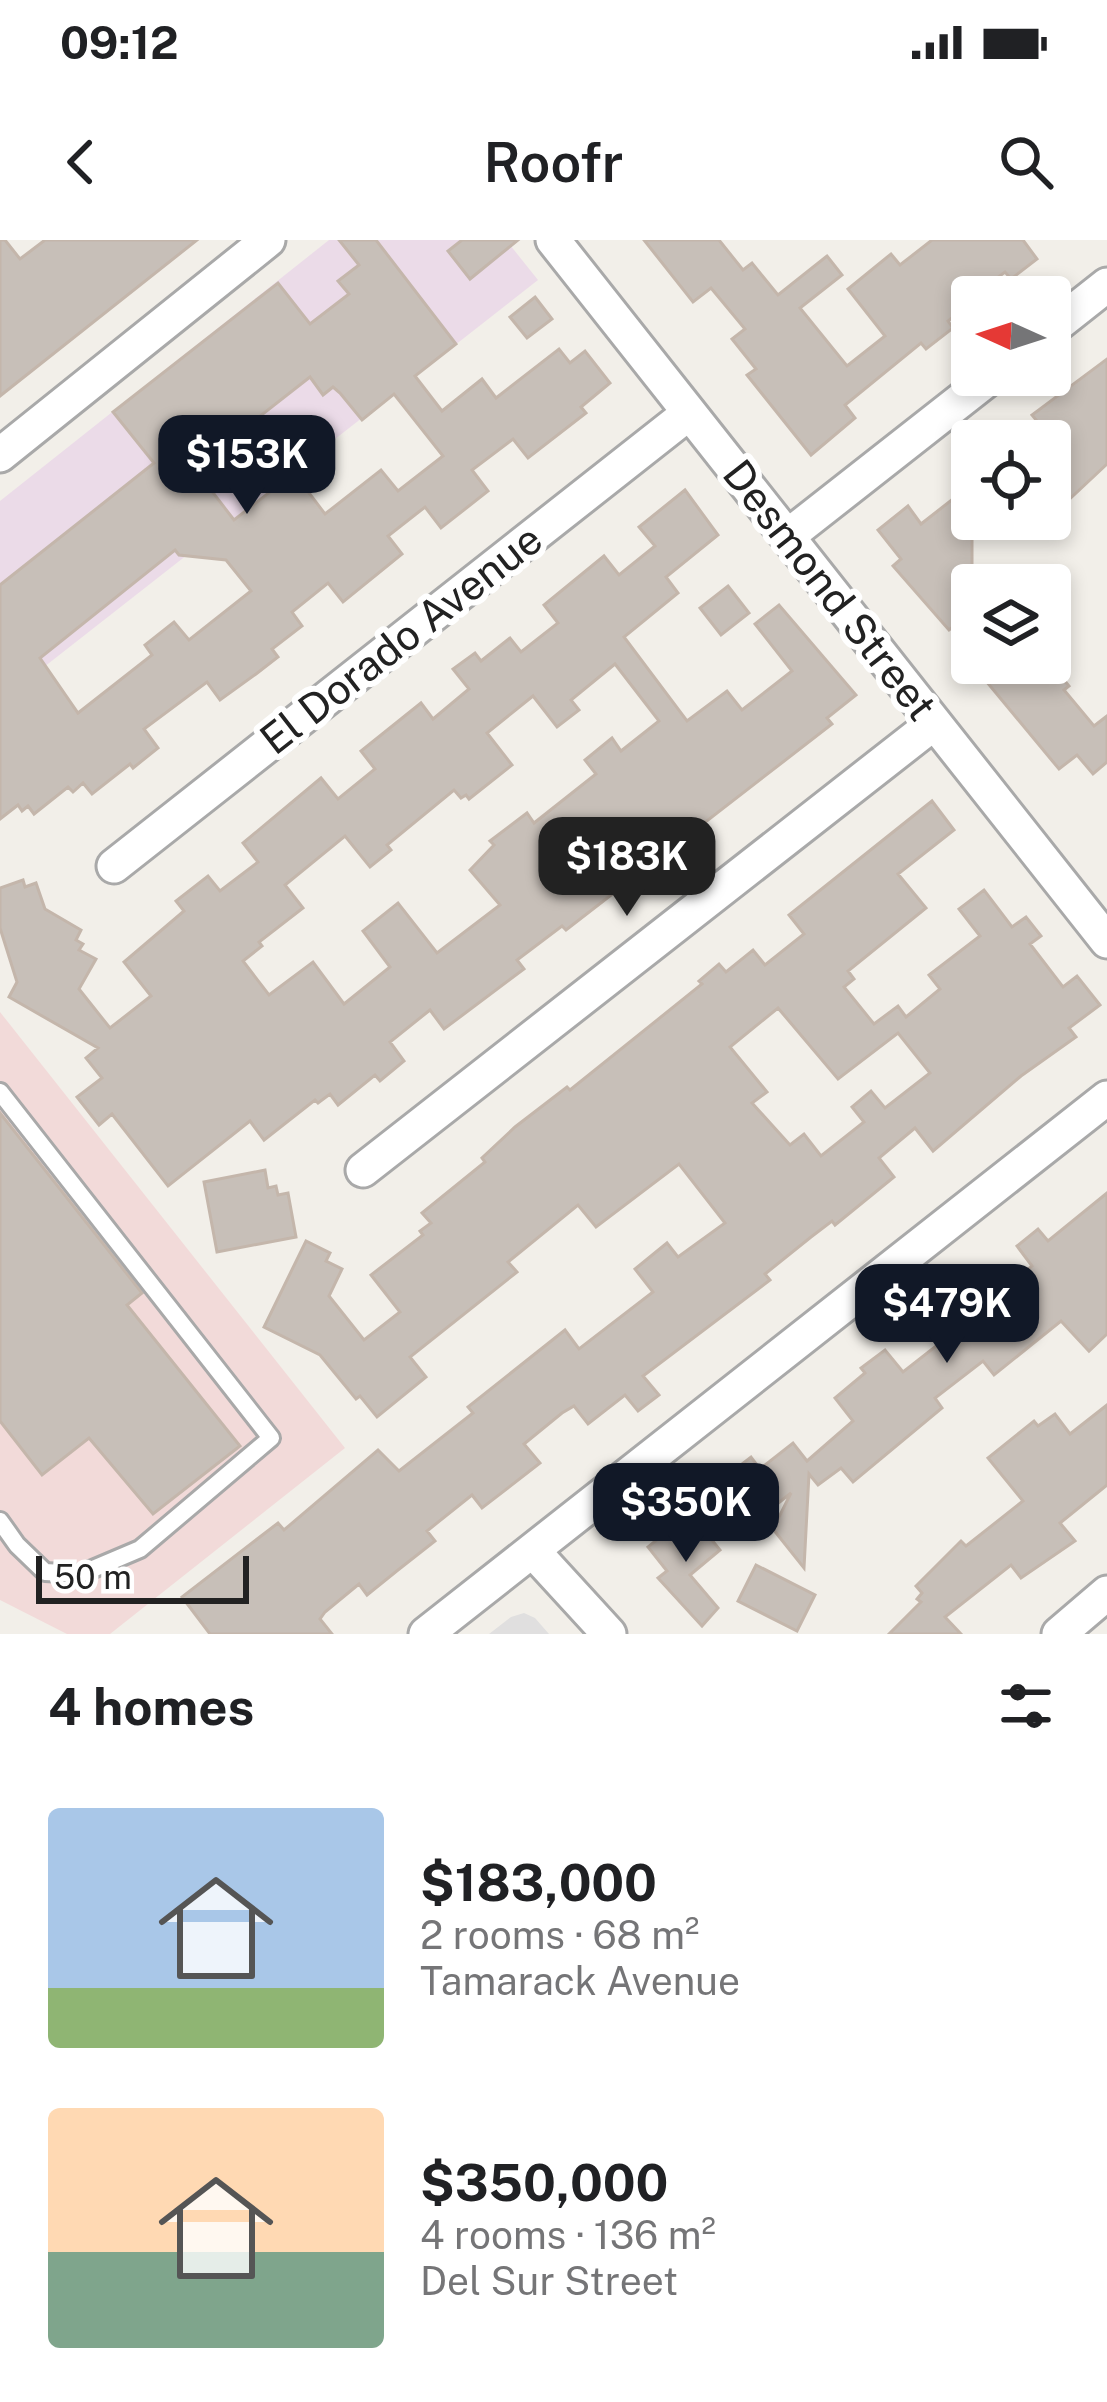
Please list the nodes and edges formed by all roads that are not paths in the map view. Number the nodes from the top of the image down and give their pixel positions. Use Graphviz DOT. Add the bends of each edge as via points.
graph roads {
  1 [pos="268,240"];
  2 [pos="553,240"];
  3 [pos="1107,285"];
  4 [pos="1071,313"];
  5 [pos="965,396"];
  6 [pos="689,413"];
  7 [pos="0,455"];
  8 [pos="788,536"];
  9 [pos="934,723"];
  10 [pos="114,866"];
  11 [pos="1107,940"];
  12 [pos="0,1092"];
  13 [pos="1107,1098"];
  14 [pos="363,1170"];
  15 [pos="0,1521"];
  16 [pos="532,1551"];
  17 [pos="1107,1593"];
  18 [pos="426,1634"];
  19 [pos="609,1634"];
  20 [pos="1059,1634"];
  1 -- 7 [label="street"];
  2 -- 6 [label="street, Desmond Street"];
  3 -- 4 [label="street"];
  5 -- 8 [label="street"];
  6 -- 8 [label="street, Desmond Street"];
  6 -- 10 [label="street, El Dorado Avenue"];
  8 -- 9 [label="street, Desmond Street"];
  9 -- 11 [label="street, Desmond Street"];
  9 -- 14 [label="street"];
  12 -- 15 [label="lane" via="271,1438 140,1549 81,1574 45,1572"];
  13 -- 16 [label="street"];
  16 -- 18 [label="street"];
  16 -- 19 [label="street"];
  17 -- 20 [label="street"];
}
